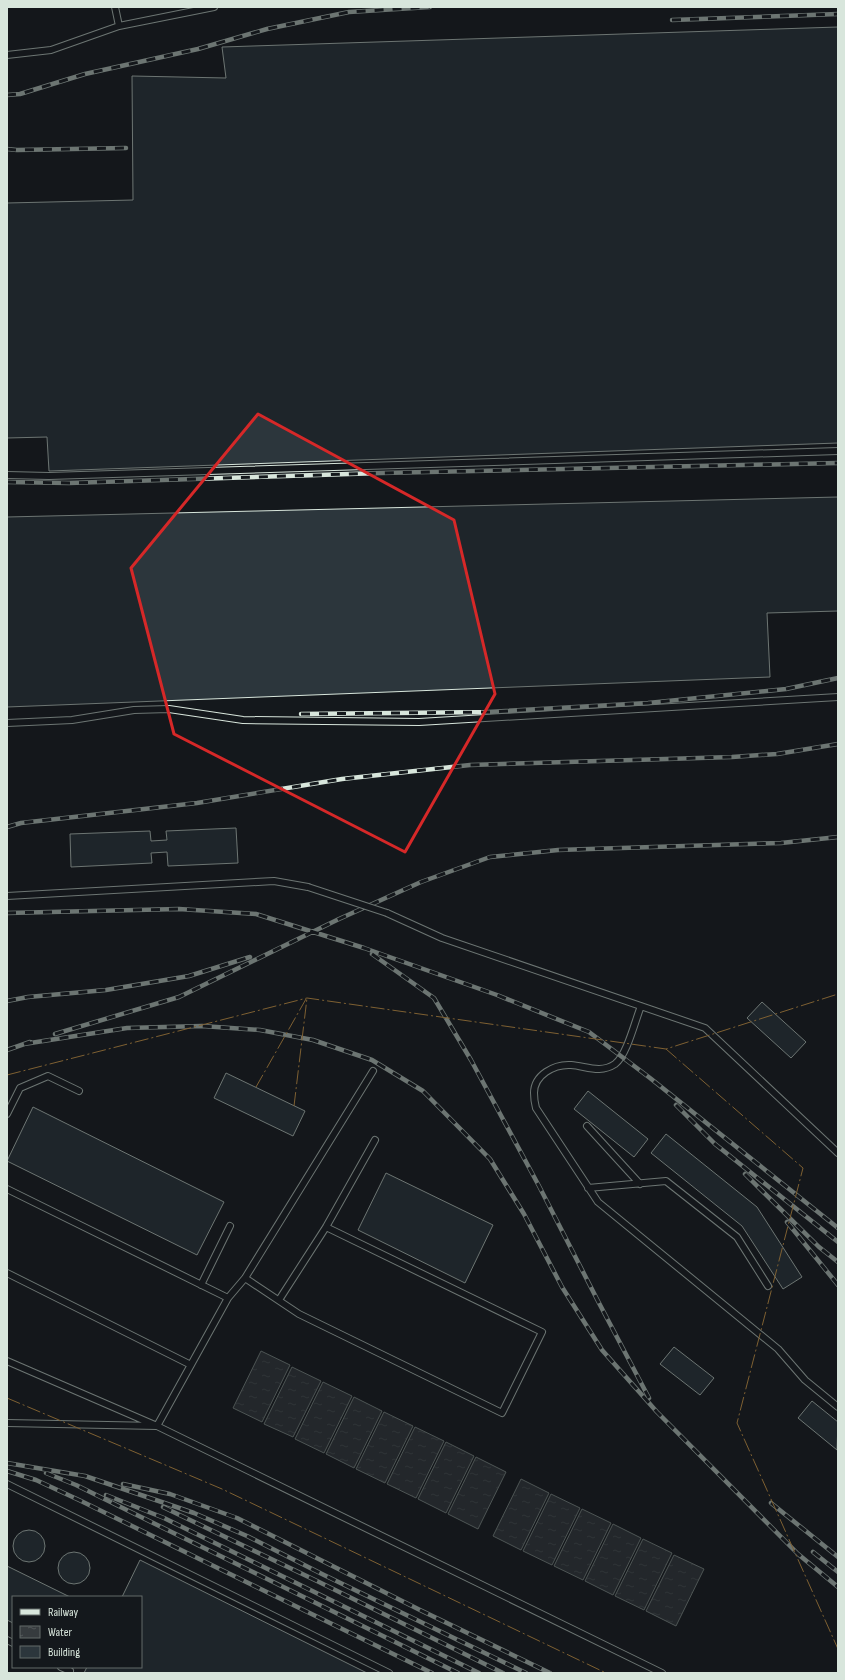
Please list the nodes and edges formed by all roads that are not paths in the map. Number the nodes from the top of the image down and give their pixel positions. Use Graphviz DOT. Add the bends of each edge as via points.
graph roads {
  1 [pos="115,7"];
  2 [pos="214,7"];
  3 [pos="119,26"];
  4 [pos="7,55"];
  5 [pos="838,451"];
  6 [pos="7,475"];
  7 [pos="838,697"];
  8 [pos="7,722"];
  9 [pos="7,896"];
  10 [pos="641,1006"];
  11 [pos="373,1071"];
  12 [pos="79,1091"];
  13 [pos="7,1114"];
  14 [pos="587,1126"];
  15 [pos="375,1140"];
  16 [pos="838,1153"];
  17 [pos="640,1184"];
  18 [pos="588,1188"];
  19 [pos="7,1189"];
  20 [pos="230,1226"];
  21 [pos="326,1227"];
  22 [pos="7,1273"];
  23 [pos="245,1278"];
  24 [pos="201,1285"];
  25 [pos="768,1286"];
  26 [pos="228,1298"];
  27 [pos="279,1300"];
  28 [pos="7,1360"];
  29 [pos="191,1364"];
  30 [pos="838,1407"];
  31 [pos="7,1423"];
  32 [pos="157,1426"];
  33 [pos="7,1484"];
  34 [pos="63,1668"];
  35 [pos="70,1671"];
  36 [pos="389,1673"];
  37 [pos="662,1673"];
  1 -- 3 [label="lane"];
  2 -- 3 [label="lane"];
  3 -- 4 [label="lane" via="51,50"];
  5 -- 6 [label="lane" via="48,476"];
  7 -- 8 [label="lane" via="419,722 243,720 169,709 134,710 72,720"];
  9 -- 10 [label="lane, bridge" via="274,881 308,887 387,913 442,938"];
  10 -- 16 [label="lane" via="705,1028"];
  10 -- 18 [label="lane" via="622,1056 615,1064 604,1069 586,1069 570,1065 554,1067 540,1076 534,1092 536,1108"];
  11 -- 23 [label="lane"];
  12 -- 13 [label="lane" via="48,1076 20,1088"];
  14 -- 17 [label="lane"];
  15 -- 21 [label="lane"];
  17 -- 18 [label="lane"];
  17 -- 25 [label="lane" via="666,1181 737,1237"];
  18 -- 30 [label="lane" via="598,1202 778,1349 805,1380"];
  19 -- 24 [label="lane"];
  20 -- 24 [label="lane"];
  21 -- 27 [label="lane"];
  21 -- 27 [label="lane" via="542,1332 502,1413 299,1314"];
  22 -- 29 [label="lane"];
  23 -- 26 [label="lane"];
  23 -- 27 [label="lane"];
  24 -- 26 [label="lane"];
  26 -- 29 [label="lane"];
  28 -- 32 [label="lane"];
  29 -- 32 [label="lane"];
  31 -- 32 [label="lane"];
  32 -- 37 [label="lane"];
  33 -- 36 [label="lane"];
  34 -- 35 [label="lane"];
}
